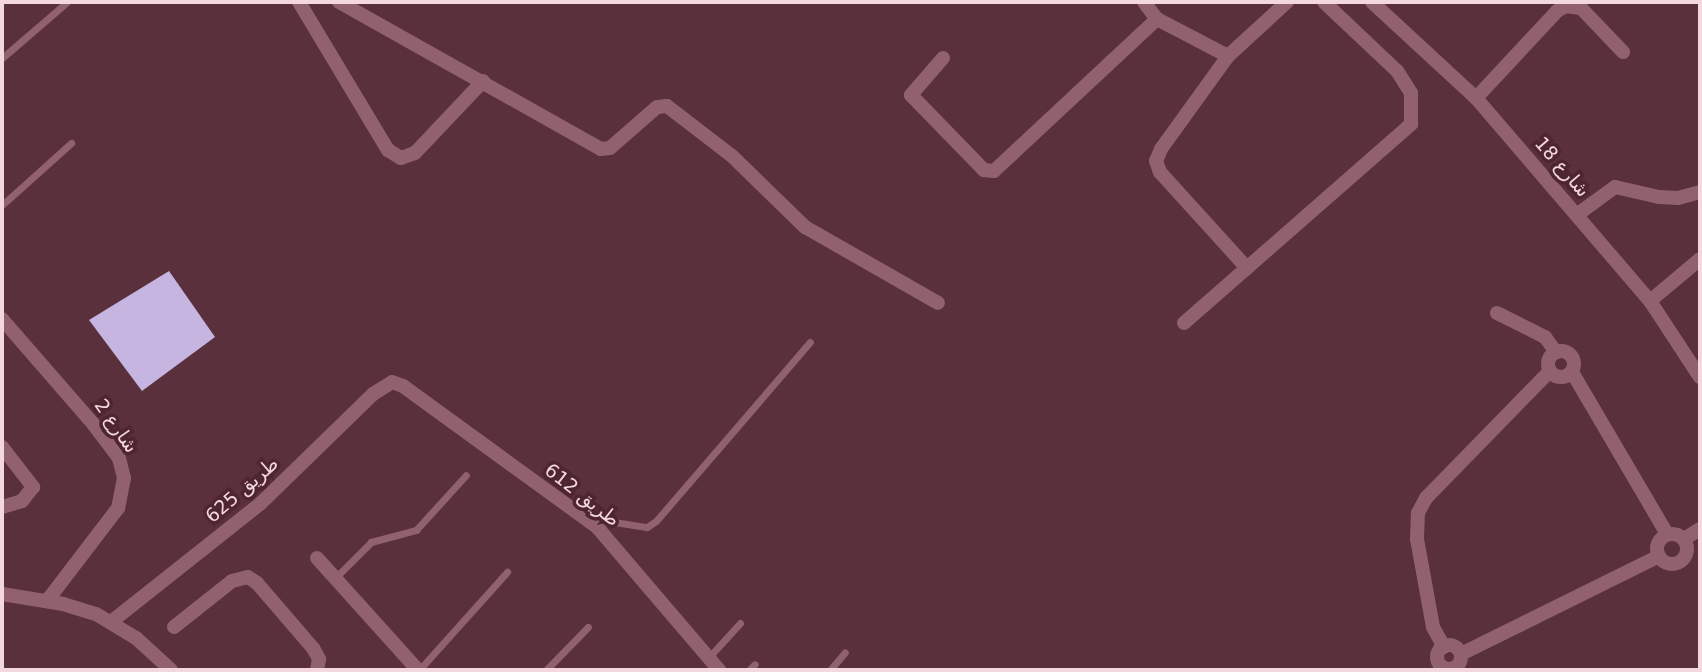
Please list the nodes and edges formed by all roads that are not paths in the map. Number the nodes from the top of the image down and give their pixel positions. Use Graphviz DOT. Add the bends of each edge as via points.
graph roads {
  1 [pos="67,2"];
  2 [pos="299,2"];
  3 [pos="339,2"];
  4 [pos="1144,2"];
  5 [pos="1287,2"];
  6 [pos="1324,2"];
  7 [pos="1372,2"];
  8 [pos="1157,19"];
  9 [pos="1623,52"];
  10 [pos="1228,56"];
  11 [pos="2,58"];
  12 [pos="943,58"];
  13 [pos="482,81"];
  14 [pos="1476,98"];
  15 [pos="71,143"];
  16 [pos="1700,192"];
  17 [pos="2,205"];
  18 [pos="1578,215"];
  19 [pos="1700,259"];
  20 [pos="1247,268"];
  21 [pos="1650,301"];
  22 [pos="938,303"];
  23 [pos="1497,313"];
  24 [pos="2,319"];
  25 [pos="1184,323"];
  26 [pos="810,342"];
  27 [pos="1556,352"];
  28 [pos="1550,371"];
  29 [pos="1572,372"];
  30 [pos="1700,377"];
  31 [pos="392,382"];
  32 [pos="2,447"];
  33 [pos="466,475"];
  34 [pos="2,507"];
  35 [pos="597,527"];
  36 [pos="1700,529"];
  37 [pos="1667,534"];
  38 [pos="1691,543"];
  39 [pos="1659,556"];
  40 [pos="317,558"];
  41 [pos="508,572"];
  42 [pos="335,578"];
  43 [pos="2,594"];
  44 [pos="47,601"];
  45 [pos="111,622"];
  46 [pos="740,623"];
  47 [pos="174,627"];
  48 [pos="588,627"];
  49 [pos="1444,646"];
  50 [pos="845,652"];
  51 [pos="1461,654"];
  52 [pos="709,657"];
  53 [pos="171,670"];
  54 [pos="317,670"];
  55 [pos="418,670"];
  56 [pos="546,670"];
  57 [pos="719,670"];
  58 [pos="830,670"];
  1 -- 11 [label="lane"];
  2 -- 13 [label="street" via="388,150 401,158 415,153"];
  3 -- 13 [label="street"];
  4 -- 8 [label="street"];
  5 -- 10 [label="street"];
  6 -- 20 [label="street" via="1397,71 1411,93 1410,124"];
  7 -- 14 [label="street, شارع 18"];
  8 -- 10 [label="street"];
  8 -- 12 [label="street" via="994,171 984,170 911,95"];
  9 -- 14 [label="street" via="1581,8 1566,6"];
  10 -- 20 [label="street" via="1156,161 1160,172"];
  13 -- 22 [label="street" via="601,149 610,148 657,107 667,106 732,156 806,227"];
  14 -- 18 [label="street, شارع 18"];
  15 -- 17 [label="lane"];
  16 -- 18 [label="street" via="1678,198 1615,187"];
  18 -- 21 [label="street, شارع 18"];
  19 -- 21 [label="street"];
  20 -- 25 [label="street"];
  21 -- 30 [label="street, شارع 18"];
  23 -- 27 [label="street" via="1545,337"];
  24 -- 44 [label="street, شارع 2" via="94,425 119,458 124,478 118,508"];
  26 -- 35 [label="lane" via="656,521 647,527 608,521"];
  27 -- 28 [label="street" via="1548,362"];
  27 -- 29 [label="street" via="1573,358"];
  28 -- 29 [label="street" via="1561,377"];
  28 -- 49 [label="street" via="1426,498 1418,513 1417,538 1433,627"];
  29 -- 37 [label="street"];
  31 -- 35 [label="street, طريق 612"];
  31 -- 45 [label="street, طريق 625" via="373,394 261,503"];
  32 -- 34 [label="street" via="33,487 22,501"];
  33 -- 42 [label="lane" via="416,530 371,542"];
  35 -- 52 [label="street, طريق 612"];
  36 -- 38 [label="street"];
  37 -- 38 [label="street"];
  37 -- 39 [label="street" via="1659,541"];
  38 -- 39 [label="street" via="1683,560 1673,564"];
  39 -- 51 [label="street"];
  40 -- 42 [label="street"];
  41 -- 55 [label="lane"];
  42 -- 55 [label="street"];
  43 -- 44 [label="street"];
  44 -- 45 [label="street" via="80,608"];
  45 -- 53 [label="street"];
  46 -- 52 [label="lane"];
  47 -- 54 [label="street" via="232,581 248,577 313,648 319,659"];
  48 -- 56 [label="lane"];
  49 -- 51 [label="street" via="1454,646"];
  49 -- 51 [label="street" via="1437,660 1444,668 1455,668"];
  50 -- 58 [label="lane"];
  52 -- 57 [label="street, طريق 612"];
}
